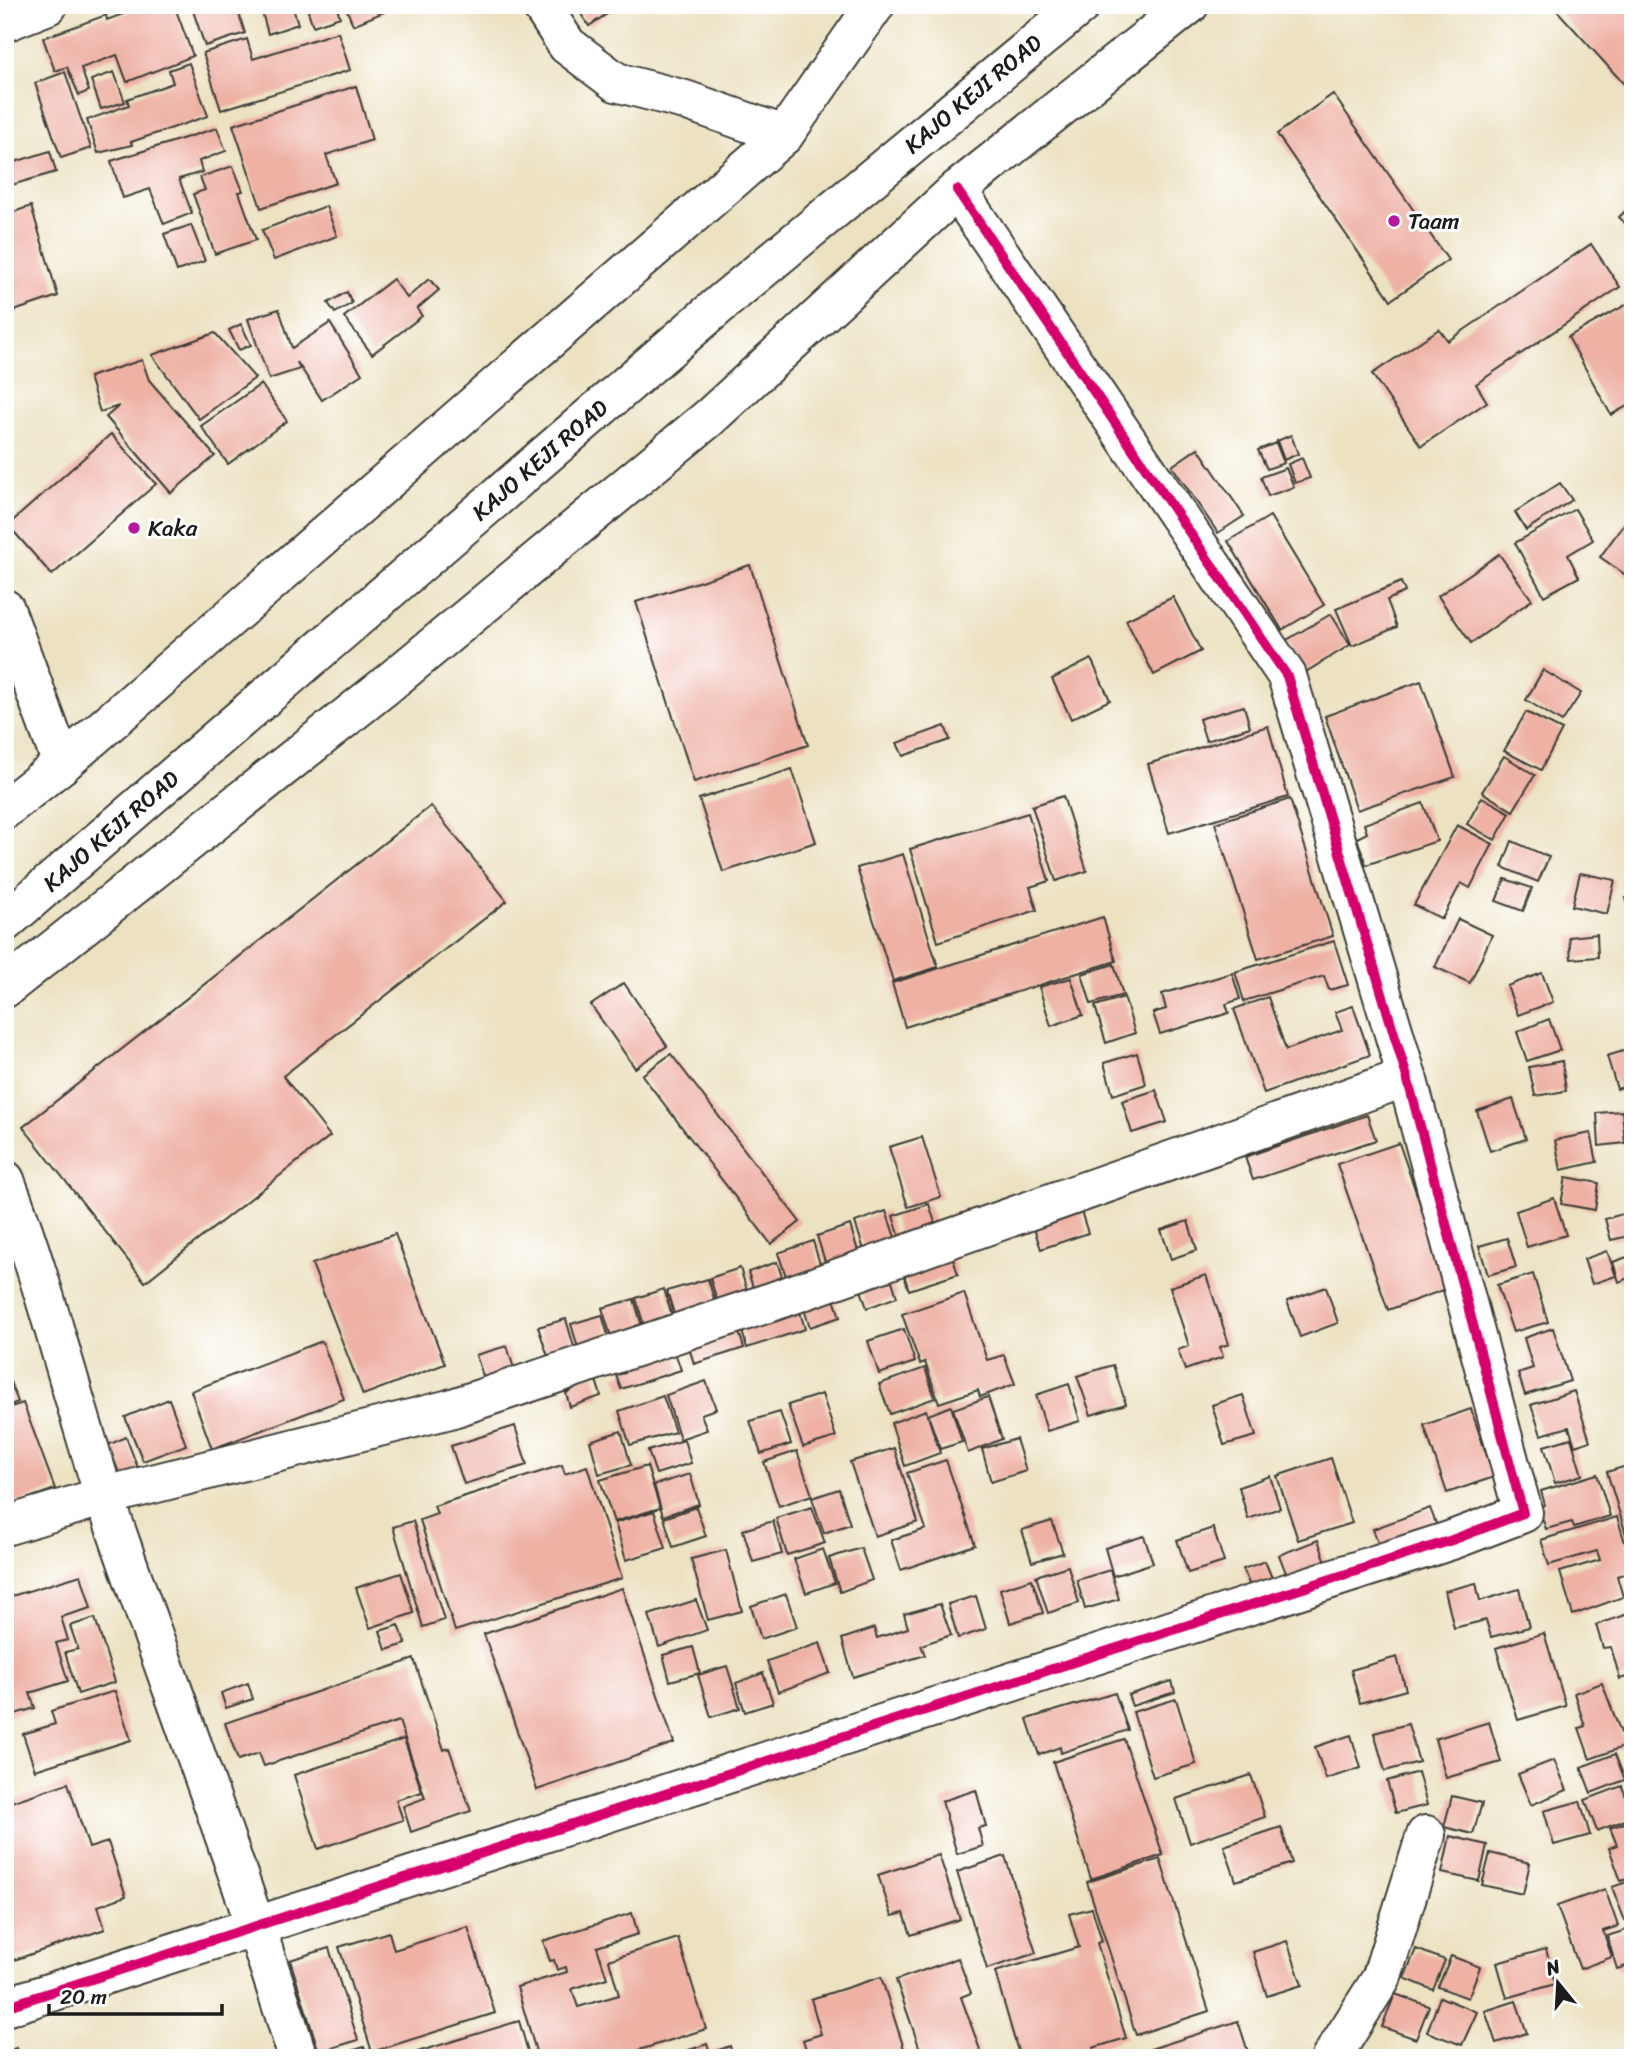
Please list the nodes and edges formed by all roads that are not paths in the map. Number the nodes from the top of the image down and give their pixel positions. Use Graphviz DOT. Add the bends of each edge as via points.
graph roads {
  1 [pos="48,5"];
  2 [pos="541,5"];
  3 [pos="875,5"];
  4 [pos="1081,5"];
  5 [pos="1189,5"];
  6 [pos="5,22"];
  7 [pos="785,135"];
  8 [pos="957,190"];
  9 [pos="5,609"];
  10 [pos="62,764"];
  11 [pos="5,809"];
  12 [pos="5,922"];
  13 [pos="5,988"];
  14 [pos="1406,1077"];
  15 [pos="5,1180"];
  16 [pos="105,1496"];
  17 [pos="5,1526"];
  18 [pos="1426,1835"];
  19 [pos="258,1927"];
  20 [pos="5,2007"];
  21 [pos="298,2058"];
  22 [pos="1331,2058"];
  1 -- 6 [label="street"];
  2 -- 7 [label="street" via="567,45 616,82"];
  3 -- 7 [label="street"];
  4 -- 12 [label="street, KAJO KEJI ROAD" via="725,300"];
  5 -- 8 [label="street"];
  7 -- 10 [label="street"];
  8 -- 13 [label="street" via="710,417 384,687"];
  8 -- 14 [label="street" via="1287,676"];
  9 -- 10 [label="street"];
  10 -- 11 [label="street"];
  14 -- 16 [label="street" via="774,1301 450,1409"];
  14 -- 19 [label="street" via="1523,1513 1452,1540"];
  15 -- 16 [label="street" via="30,1243"];
  16 -- 17 [label="street"];
  16 -- 19 [label="street"];
  18 -- 22 [label="street" via="1381,1979"];
  19 -- 20 [label="street"];
  19 -- 21 [label="street"];
}
